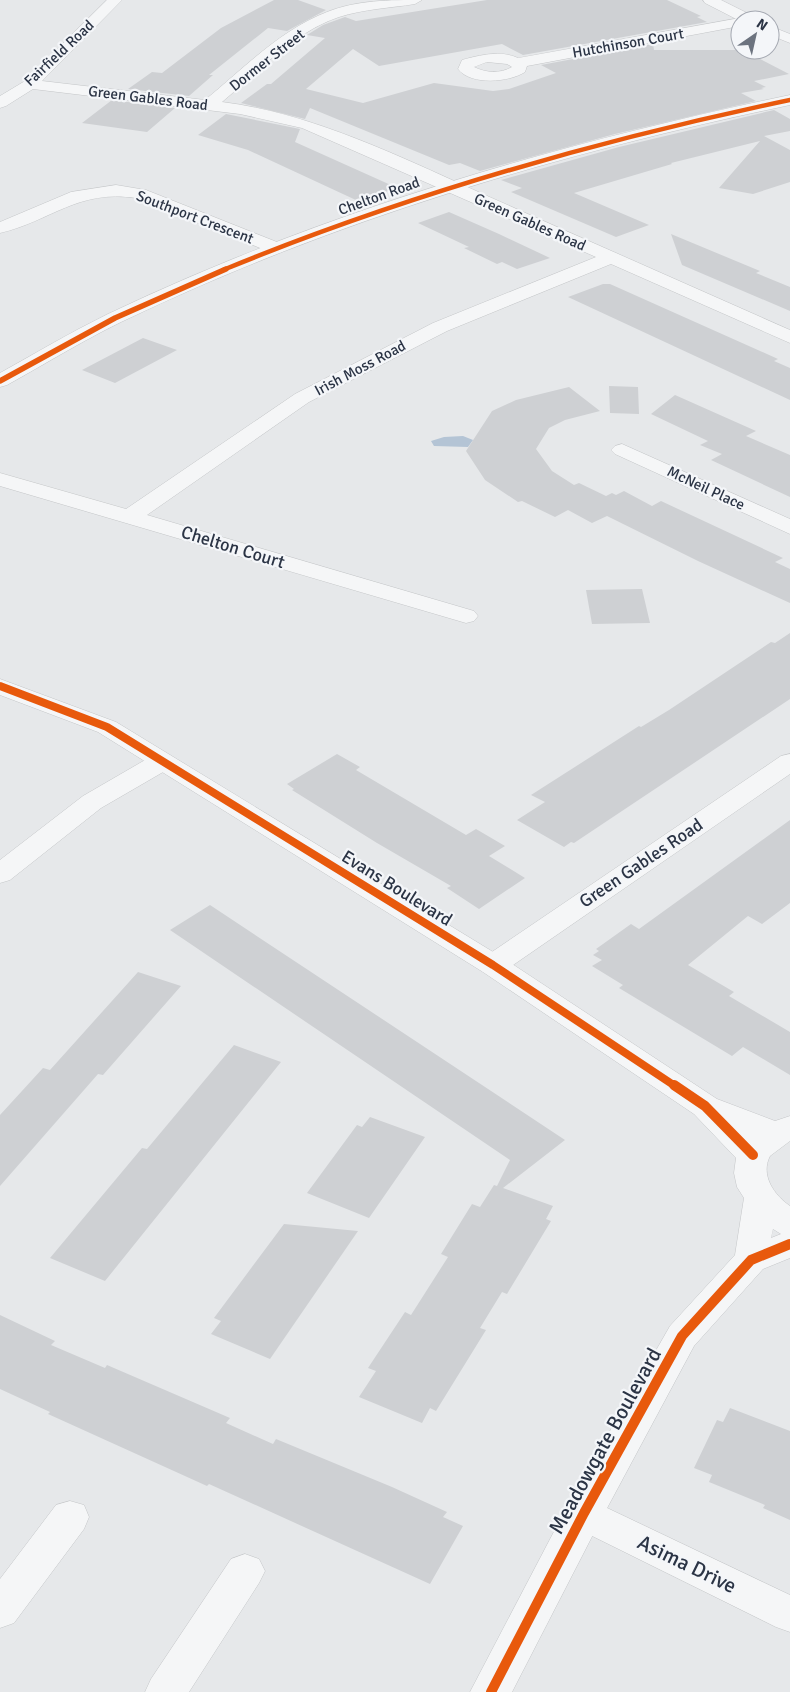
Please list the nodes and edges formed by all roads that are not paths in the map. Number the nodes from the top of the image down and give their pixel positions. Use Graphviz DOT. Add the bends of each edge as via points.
graph roads {
  1 [pos="110,0"];
  2 [pos="343,0"];
  3 [pos="415,0"];
  4 [pos="710,0"];
  5 [pos="361,8"];
  6 [pos="730,10"];
  7 [pos="730,24"];
  8 [pos="517,63"];
  9 [pos="30,84"];
  10 [pos="790,100"];
  11 [pos="0,103"];
  12 [pos="209,106"];
  13 [pos="453,187"];
  14 [pos="0,228"];
  15 [pos="276,248"];
  16 [pos="610,258"];
  17 [pos="790,337"];
  18 [pos="0,381"];
  19 [pos="622,450"];
  20 [pos="0,478"];
  21 [pos="131,516"];
  22 [pos="790,527"];
  23 [pos="466,616"];
  24 [pos="0,686"];
  25 [pos="161,762"];
  26 [pos="790,762"];
  27 [pos="0,874"];
  28 [pos="493,965"];
  29 [pos="773,1139"];
  30 [pos="760,1200"];
  31 [pos="790,1224"];
  32 [pos="790,1244"];
  33 [pos="751,1260"];
  34 [pos="584,1513"];
  35 [pos="70,1517"];
  36 [pos="245,1571"];
  37 [pos="0,1610"];
  38 [pos="790,1614"];
  39 [pos="166,1692"];
  40 [pos="491,1692"];
  1 -- 9 [label="street, Fairfield Road"];
  2 -- 5 [label="street"];
  3 -- 5 [label="street, Dormer Street"];
  4 -- 6 [label="street"];
  5 -- 12 [label="street, Dormer Street" via="333,15 296,34"];
  7 -- 8 [label="street, Hutchinson Court"];
  9 -- 11 [label="street, Fairfield Road"];
  9 -- 12 [label="street, Green Gables Road"];
  10 -- 13 [label="street, Chelton Road" via="597,143"];
  12 -- 13 [label="street, Green Gables Road" via="240,109 307,125"];
  13 -- 15 [label="street, Chelton Road"];
  13 -- 16 [label="street, Green Gables Road"];
  14 -- 15 [label="street, Southport Crescent" via="77,196 116,190 140,194"];
  15 -- 18 [label="street, Chelton Road" via="114,319"];
  16 -- 17 [label="street, Green Gables Road"];
  16 -- 21 [label="street, Irish Moss Road" via="440,327 302,398"];
  19 -- 22 [label="street, McNeil Place"];
  20 -- 21 [label="street, Chelton Court"];
  21 -- 23 [label="street, Chelton Court"];
  24 -- 25 [label="street, Evans Boulevard" via="107,727"];
  25 -- 27 [label="street" via="92,802"];
  25 -- 28 [label="street, Evans Boulevard"];
  26 -- 28 [label="street, Green Gables Road"];
  28 -- 29 [label="street, Evans Boulevard" via="704,1106"];
  29 -- 30 [label="street" via="750,1170 752,1185"];
  30 -- 31 [label="street"];
  30 -- 33 [label="street"];
  32 -- 33 [label="street, Meadowgate Boulevard"];
  33 -- 34 [label="street, Meadowgate Boulevard" via="682,1336"];
  34 -- 38 [label="street, Asima Drive"];
  34 -- 40 [label="street, Meadowgate Boulevard"];
  35 -- 37 [label="street"];
  36 -- 39 [label="street"];
}
